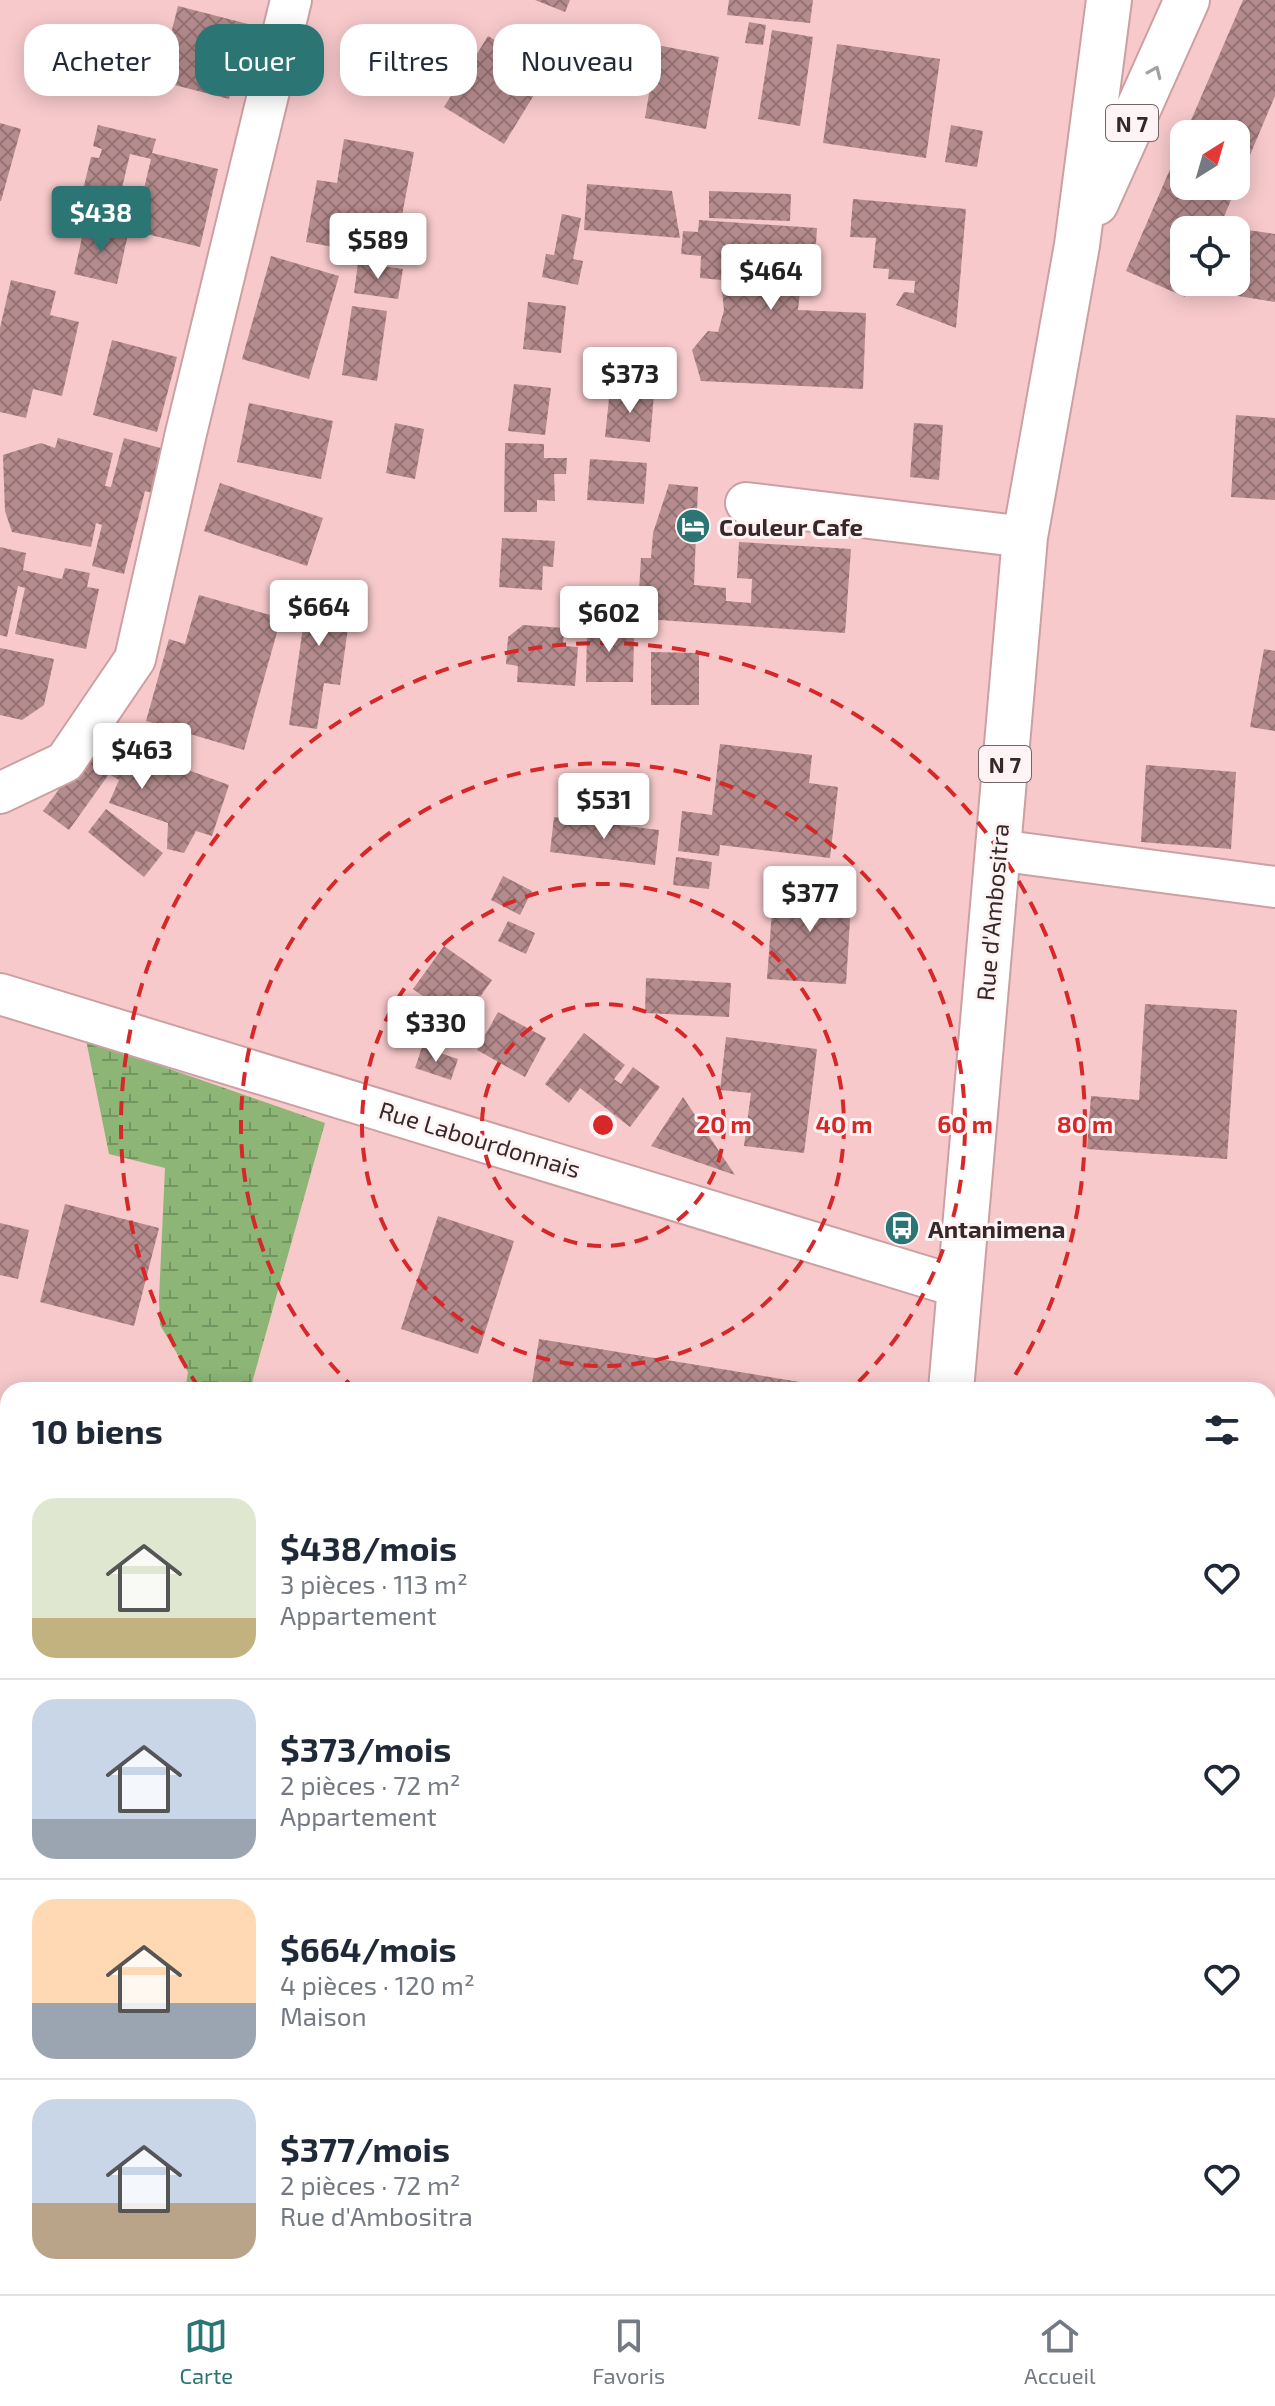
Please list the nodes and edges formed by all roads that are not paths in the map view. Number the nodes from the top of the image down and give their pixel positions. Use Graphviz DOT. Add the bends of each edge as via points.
graph roads {
  1 [pos="291,0"];
  2 [pos="1109,0"];
  3 [pos="1187,0"];
  4 [pos="1077,245"];
  5 [pos="746,503"];
  6 [pos="1025,537"];
  7 [pos="0,793"];
  8 [pos="997,850"];
  9 [pos="1275,887"];
  10 [pos="0,994"];
  11 [pos="959,1287"];
  12 [pos="952,1382"];
  1 -- 7 [label="street" via="135,659 65,762"];
  2 -- 4 [label="main road, Rue d'Ambositra / N 7"];
  4 -- 3 [label="main road, Rue d'Ambositra / N 7, one-way"];
  4 -- 6 [label="main road, Rue d'Ambositra / N 7"];
  5 -- 6 [label="street"];
  6 -- 8 [label="main road, Rue d'Ambositra / N 7"];
  8 -- 9 [label="street"];
  8 -- 11 [label="main road, Rue d'Ambositra / N 7"];
  10 -- 11 [label="street, Rue Labourdonnais"];
  11 -- 12 [label="main road, Rue d'Ambositra / N 7"];
}
